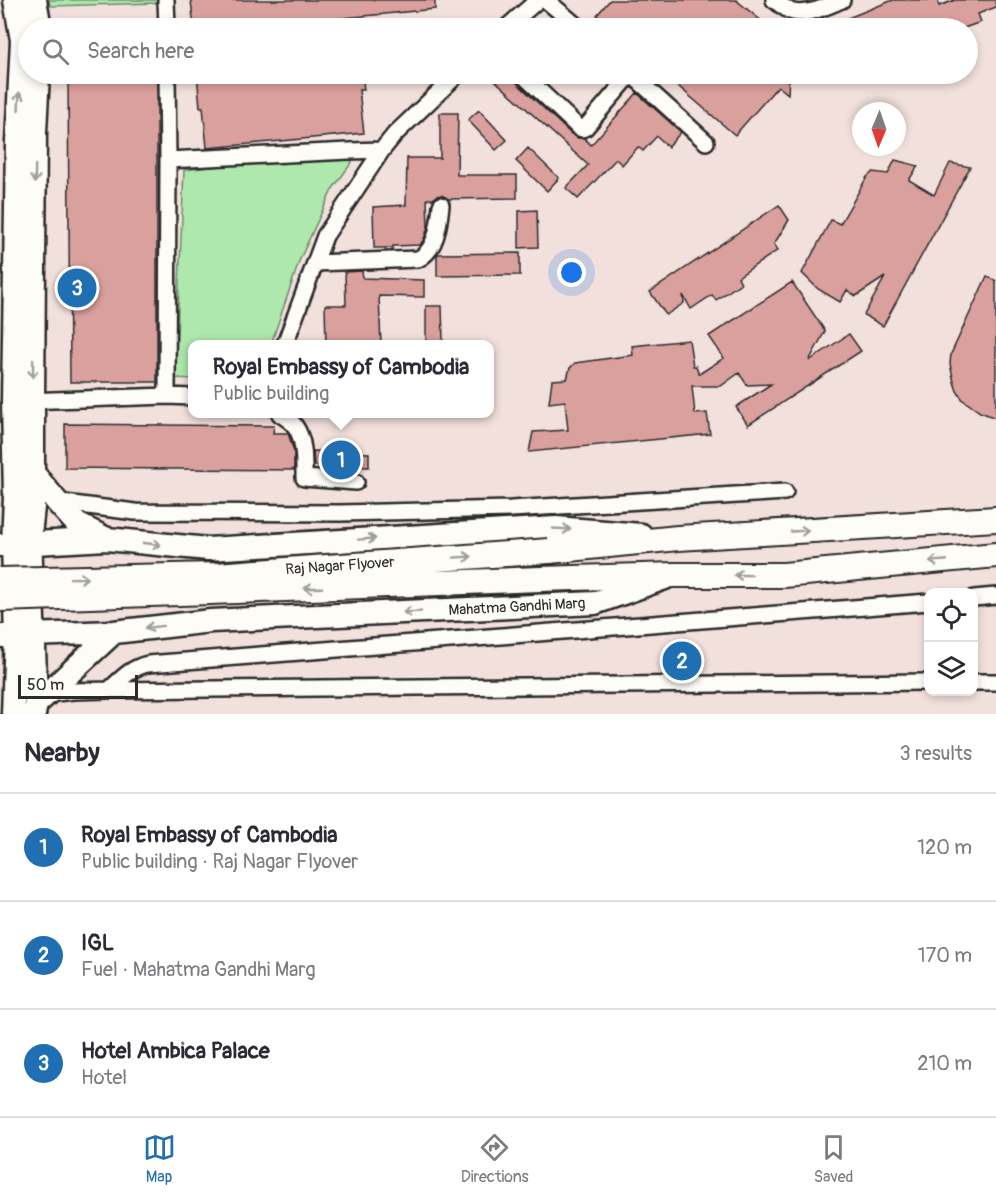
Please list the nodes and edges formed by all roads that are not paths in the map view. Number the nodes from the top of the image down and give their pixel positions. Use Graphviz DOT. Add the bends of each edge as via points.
graph roads {
  1 [pos="15,0"];
  2 [pos="35,0"];
  3 [pos="166,0"];
  4 [pos="538,0"];
  5 [pos="546,0"];
  6 [pos="774,0"];
  7 [pos="842,0"];
  8 [pos="18,18"];
  9 [pos="38,18"];
  10 [pos="166,18"];
  11 [pos="518,18"];
  12 [pos="567,18"];
  13 [pos="20,84"];
  14 [pos="37,84"];
  15 [pos="167,84"];
  16 [pos="448,84"];
  17 [pos="533,84"];
  18 [pos="622,84"];
  19 [pos="642,84"];
  20 [pos="706,142"];
  21 [pos="382,150"];
  22 [pos="168,160"];
  23 [pos="441,205"];
  24 [pos="315,263"];
  25 [pos="287,340"];
  26 [pos="167,396"];
  27 [pos="188,397"];
  28 [pos="23,401"];
  29 [pos="285,418"];
  30 [pos="33,473"];
  31 [pos="356,482"];
  32 [pos="785,492"];
  33 [pos="15,496"];
  34 [pos="57,502"];
  35 [pos="340,513"];
  36 [pos="0,516"];
  37 [pos="996,519"];
  38 [pos="678,538"];
  39 [pos="107,539"];
  40 [pos="338,541"];
  41 [pos="14,545"];
  42 [pos="208,549"];
  43 [pos="996,555"];
  44 [pos="675,575"];
  45 [pos="0,580"];
  46 [pos="996,597"];
  47 [pos="978,598"];
  48 [pos="0,599"];
  49 [pos="924,602"];
  50 [pos="211,621"];
  51 [pos="114,632"];
  52 [pos="16,635"];
  53 [pos="924,682"];
  54 [pos="978,682"];
  55 [pos="996,682"];
  56 [pos="109,690"];
  57 [pos="0,700"];
  58 [pos="39,704"];
  59 [pos="12,714"];
  8 -- 1 [label="street, one-way"];
  2 -- 9 [label="street"];
  3 -- 10 [label="street"];
  4 -- 11 [label="street"];
  5 -- 12 [label="street"];
  6 -- 7 [label="street" via="797,13"];
  28 -- 13 [label="street, one-way" via="17,142"];
  14 -- 28 [label="street, one-way"];
  15 -- 22 [label="street"];
  16 -- 21 [label="street"];
  17 -- 18 [label="street" via="582,129"];
  19 -- 20 [label="street"];
  21 -- 22 [label="street"];
  21 -- 24 [label="street" via="324,236"];
  22 -- 26 [label="street"];
  23 -- 24 [label="street" via="439,229 429,250 418,259"];
  24 -- 25 [label="street"];
  26 -- 27 [label="street"];
  26 -- 28 [label="street"];
  28 -- 30 [label="street"];
  28 -- 33 [label="street"];
  29 -- 31 [label="street" via="295,426 300,438 304,478"];
  30 -- 34 [label="street"];
  30 -- 41 [label="street" via="33,507"];
  32 -- 35 [label="street" via="511,509"];
  33 -- 36 [label="street"];
  33 -- 41 [label="street"];
  34 -- 35 [label="street" via="135,512"];
  34 -- 39 [label="street" via="77,524"];
  35 -- 40 [label="street"];
  38 -- 37 [label="main road, one-way"];
  40 -- 38 [label="street, one-way" via="556,528"];
  45 -- 38 [label="main road, Raj Nagar Flyover, one-way, bridge" via="216,575"];
  39 -- 41 [label="street"];
  39 -- 42 [label="street, one-way"];
  40 -- 42 [label="street"];
  41 -- 52 [label="street"];
  42 -- 50 [label="street" via="193,554 176,579 177,594 184,608"];
  43 -- 44 [label="main road, Mahatma Gandhi Marg, one-way" via="784,575"];
  44 -- 48 [label="main road, Raj Nagar Flyover, one-way, bridge"];
  44 -- 50 [label="street, Mahatma Gandhi Marg, one-way" via="595,603"];
  46 -- 47 [label="street"];
  49 -- 56 [label="street" via="148,664 132,669"];
  50 -- 51 [label="street, Mahatma Gandhi Marg, one-way"];
  51 -- 52 [label="street, Mahatma Gandhi Marg"];
  51 -- 58 [label="street"];
  52 -- 58 [label="street"];
  52 -- 59 [label="street"];
  53 -- 56 [label="street"];
  54 -- 55 [label="street"];
  56 -- 58 [label="street" via="73,691"];
  57 -- 59 [label="street"];
}
